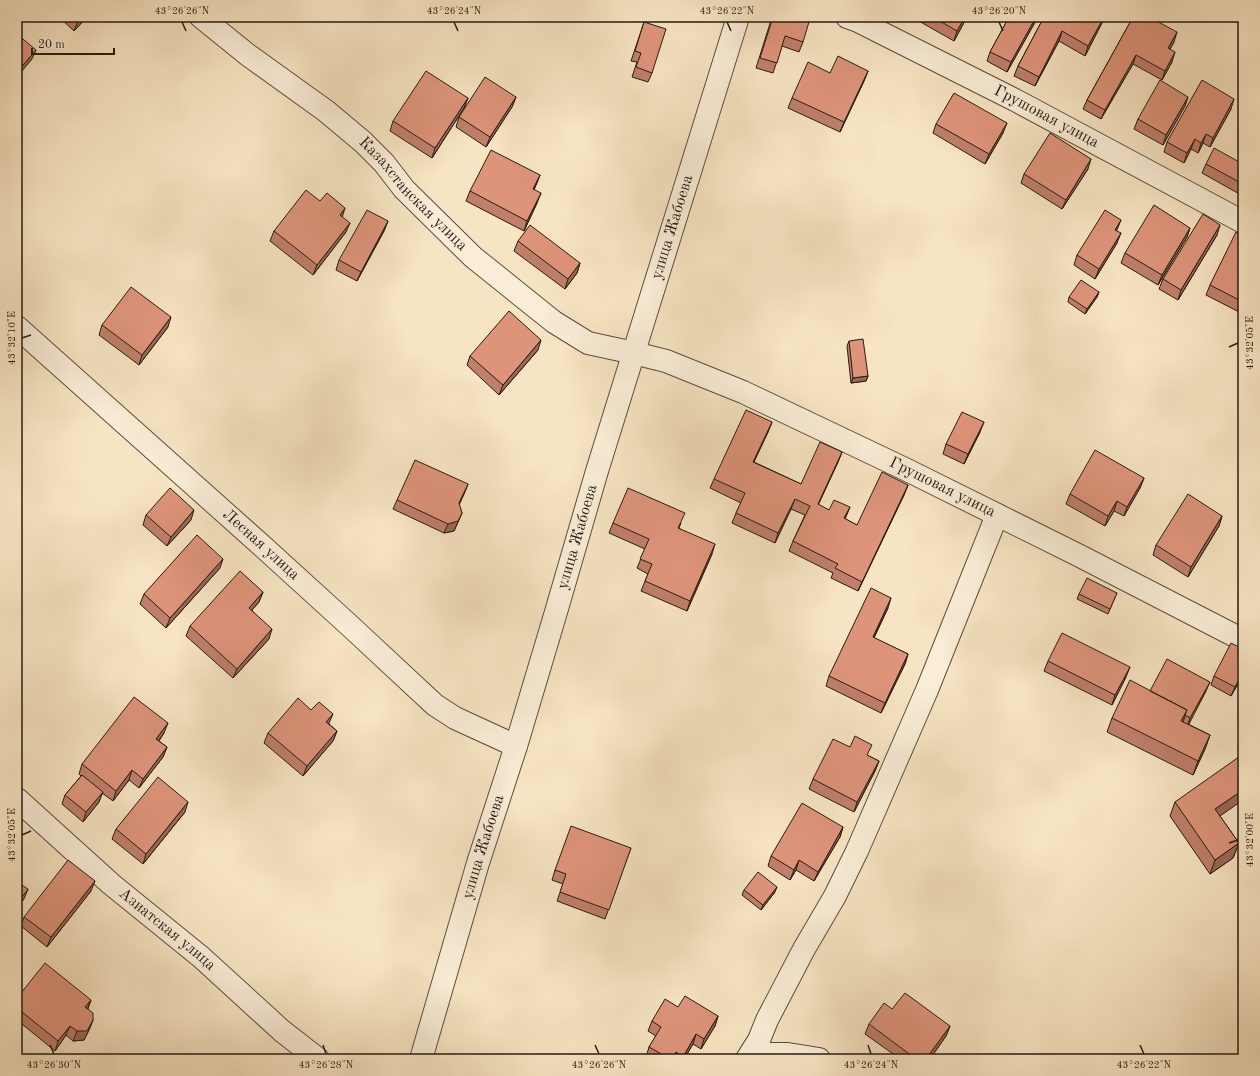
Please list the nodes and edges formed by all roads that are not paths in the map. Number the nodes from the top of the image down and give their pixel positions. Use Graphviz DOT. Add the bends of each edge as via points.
graph roads {
  1 [pos="201,17"];
  2 [pos="738,17"];
  3 [pos="847,17"];
  4 [pos="1243,222"];
  5 [pos="17,327"];
  6 [pos="634,353"];
  7 [pos="997,515"];
  8 [pos="1243,640"];
  9 [pos="516,746"];
  10 [pos="17,799"];
  11 [pos="318,1059"];
  12 [pos="421,1059"];
  13 [pos="748,1059"];
  14 [pos="819,1059"];
  1 -- 6 [label="street, Казахстанская улица" via="363,142 384,163 404,189 473,257 554,322 588,343"];
  2 -- 6 [label="street, улица Жабоева"];
  3 -- 4 [label="street, Грушовая улица" via="1015,100"];
  5 -- 9 [label="street, Лесная улица" via="290,571 435,705 455,718"];
  6 -- 7 [label="street, Грушовая улица" via="666,361 743,392"];
  6 -- 9 [label="street, улица Жабоева"];
  7 -- 8 [label="street, Грушовая улица"];
  7 -- 13 [label="street" via="928,690 857,851"];
  9 -- 12 [label="street, улица Жабоева" via="476,870"];
  10 -- 11 [label="street, Азиатская улица" via="111,884 201,957"];
  13 -- 14 [label="street" via="768,1054 788,1054"];
}
